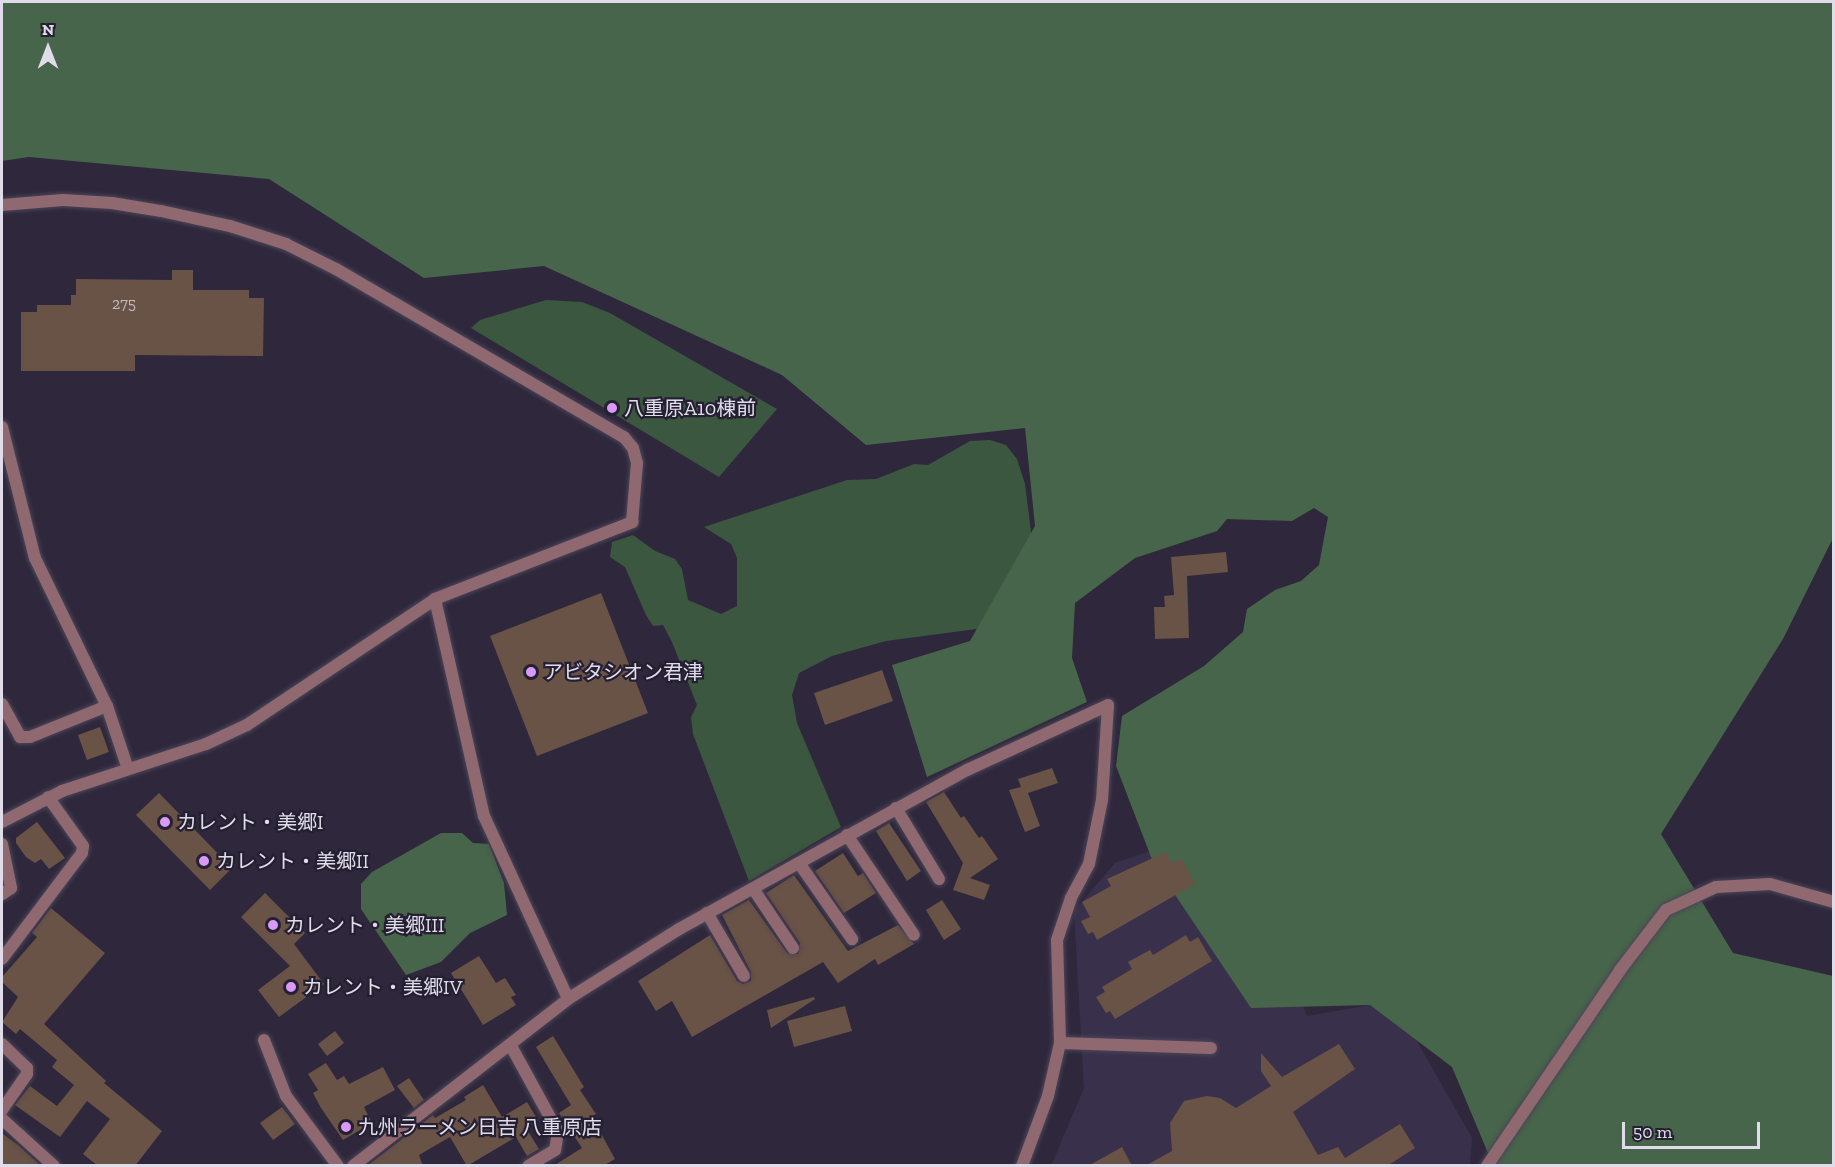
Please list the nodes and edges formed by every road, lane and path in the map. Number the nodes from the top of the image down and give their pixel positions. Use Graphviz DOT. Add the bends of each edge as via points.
graph roads {
  1 [pos="2,205"];
  2 [pos="2,427"];
  3 [pos="435,599"];
  4 [pos="2,704"];
  5 [pos="106,706"];
  6 [pos="128,769"];
  7 [pos="48,797"];
  8 [pos="896,808"];
  9 [pos="2,822"];
  10 [pos="847,835"];
  11 [pos="2,844"];
  12 [pos="799,863"];
  13 [pos="939,879"];
  14 [pos="753,890"];
  15 [pos="2,894"];
  16 [pos="1833,902"];
  17 [pos="707,914"];
  18 [pos="914,934"];
  19 [pos="852,939"];
  20 [pos="793,948"];
  21 [pos="2,959"];
  22 [pos="744,976"];
  23 [pos="568,999"];
  24 [pos="264,1040"];
  25 [pos="1060,1043"];
  26 [pos="2,1044"];
  27 [pos="511,1046"];
  28 [pos="1211,1048"];
  29 [pos="2,1110"];
  30 [pos="2,1119"];
  31 [pos="54,1166"];
  32 [pos="338,1166"];
  33 [pos="353,1166"];
  34 [pos="528,1166"];
  35 [pos="1022,1166"];
  36 [pos="1487,1166"];
  1 -- 3 [label="street" via="63,200 112,202 286,244 336,268 624,438 633,448 637,464 632,522"];
  2 -- 5 [label="street" via="35,558"];
  3 -- 6 [label="street" via="247,725 206,744"];
  3 -- 23 [label="street" via="484,816"];
  4 -- 5 [label="street" via="20,737 30,738"];
  5 -- 6 [label="street"];
  6 -- 7 [label="street"];
  7 -- 9 [label="street"];
  7 -- 21 [label="street" via="83,846 82,853"];
  8 -- 10 [label="street"];
  8 -- 13 [label="street"];
  8 -- 25 [label="street" via="1108,705 1102,800 1089,864 1071,898 1057,940"];
  10 -- 12 [label="street"];
  10 -- 18 [label="street"];
  11 -- 15 [label="street" via="11,888"];
  12 -- 14 [label="street"];
  12 -- 19 [label="street"];
  14 -- 17 [label="street"];
  14 -- 20 [label="street"];
  16 -- 36 [label="street" via="1770,884 1716,888 1666,910 1620,970"];
  17 -- 22 [label="street"];
  17 -- 23 [label="street"];
  23 -- 27 [label="street"];
  24 -- 32 [label="street" via="286,1096"];
  25 -- 28 [label="street"];
  25 -- 35 [label="street" via="1048,1096"];
  26 -- 29 [label="street" via="19,1058 27,1074"];
  27 -- 33 [label="street"];
  27 -- 34 [label="street" via="558,1132 555,1150"];
  30 -- 31 [label="street"];
}
